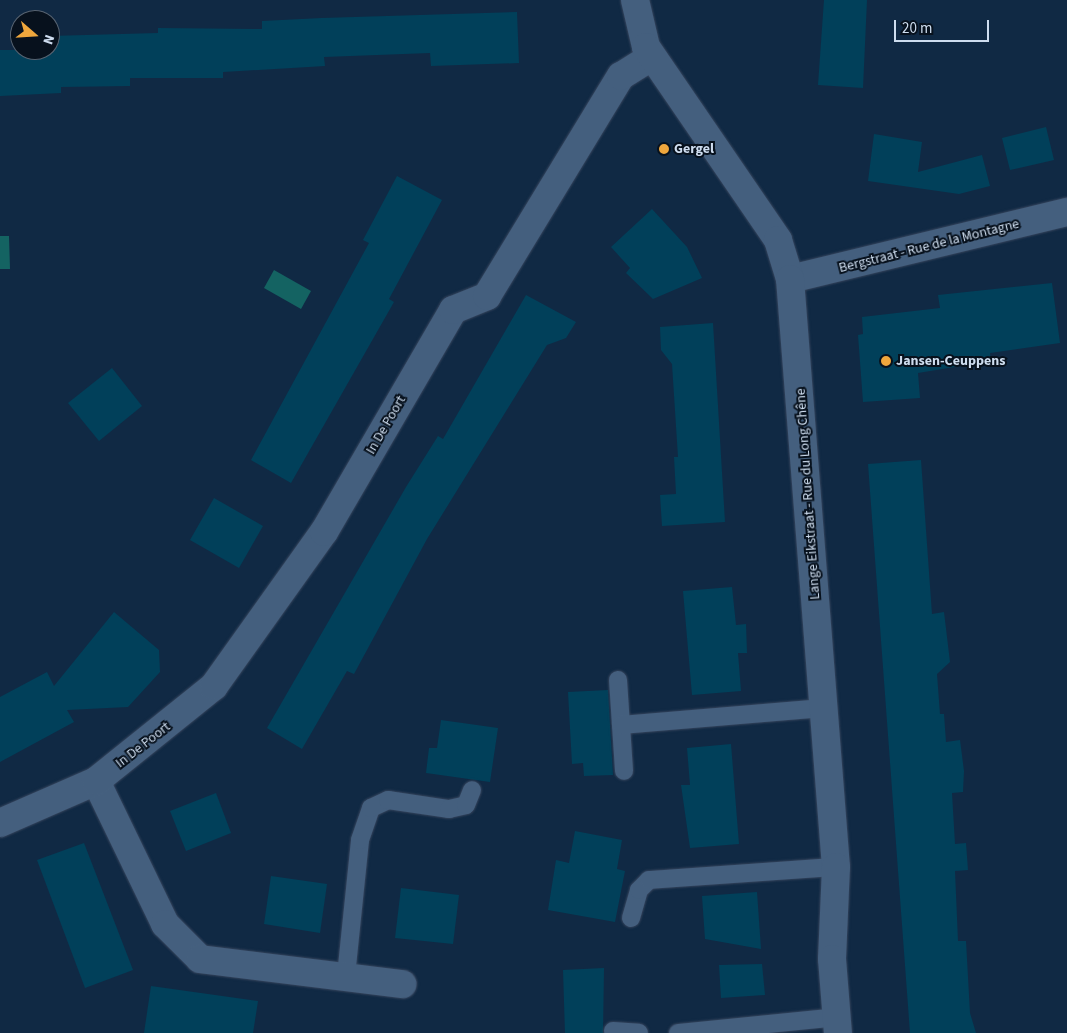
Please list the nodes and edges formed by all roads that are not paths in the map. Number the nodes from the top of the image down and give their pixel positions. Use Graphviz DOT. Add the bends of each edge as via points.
graph roads {
  1 [pos="635,0"];
  2 [pos="652,56"];
  3 [pos="1067,212"];
  4 [pos="790,279"];
  5 [pos="618,680"];
  6 [pos="823,708"];
  7 [pos="621,725"];
  8 [pos="624,771"];
  9 [pos="96,781"];
  10 [pos="472,790"];
  11 [pos="0,823"];
  12 [pos="836,867"];
  13 [pos="631,918"];
  14 [pos="346,976"];
  15 [pos="402,984"];
  16 [pos="837,1025"];
  17 [pos="613,1031"];
  18 [pos="639,1033"];
  19 [pos="678,1033"];
  1 -- 2 [label="street, Lange Eikstraat - Rue du Long Chêne" via="634,13"];
  2 -- 4 [label="street, Lange Eikstraat - Rue du Long Chêne" via="778,240"];
  2 -- 9 [label="street, In De Poort" via="621,76 487,296 453,310 324,532 214,686"];
  3 -- 4 [label="street, Bergstraat - Rue de la Montagne"];
  4 -- 6 [label="street, Lange Eikstraat - Rue du Long Chêne"];
  5 -- 7 [label="lane"];
  6 -- 7 [label="lane"];
  6 -- 12 [label="street, Lange Eikstraat - Rue du Long Chêne"];
  7 -- 8 [label="lane"];
  9 -- 11 [label="street, In De Poort"];
  9 -- 14 [label="street" via="165,924 200,959"];
  10 -- 14 [label="lane" via="466,805 449,809 388,800 371,808 360,840"];
  12 -- 13 [label="lane" via="649,880 639,890"];
  12 -- 16 [label="street, Lange Eikstraat - Rue du Long Chêne" via="832,958"];
  14 -- 15 [label="street"];
  16 -- 19 [label="lane"];
  17 -- 18 [label="lane"];
}
